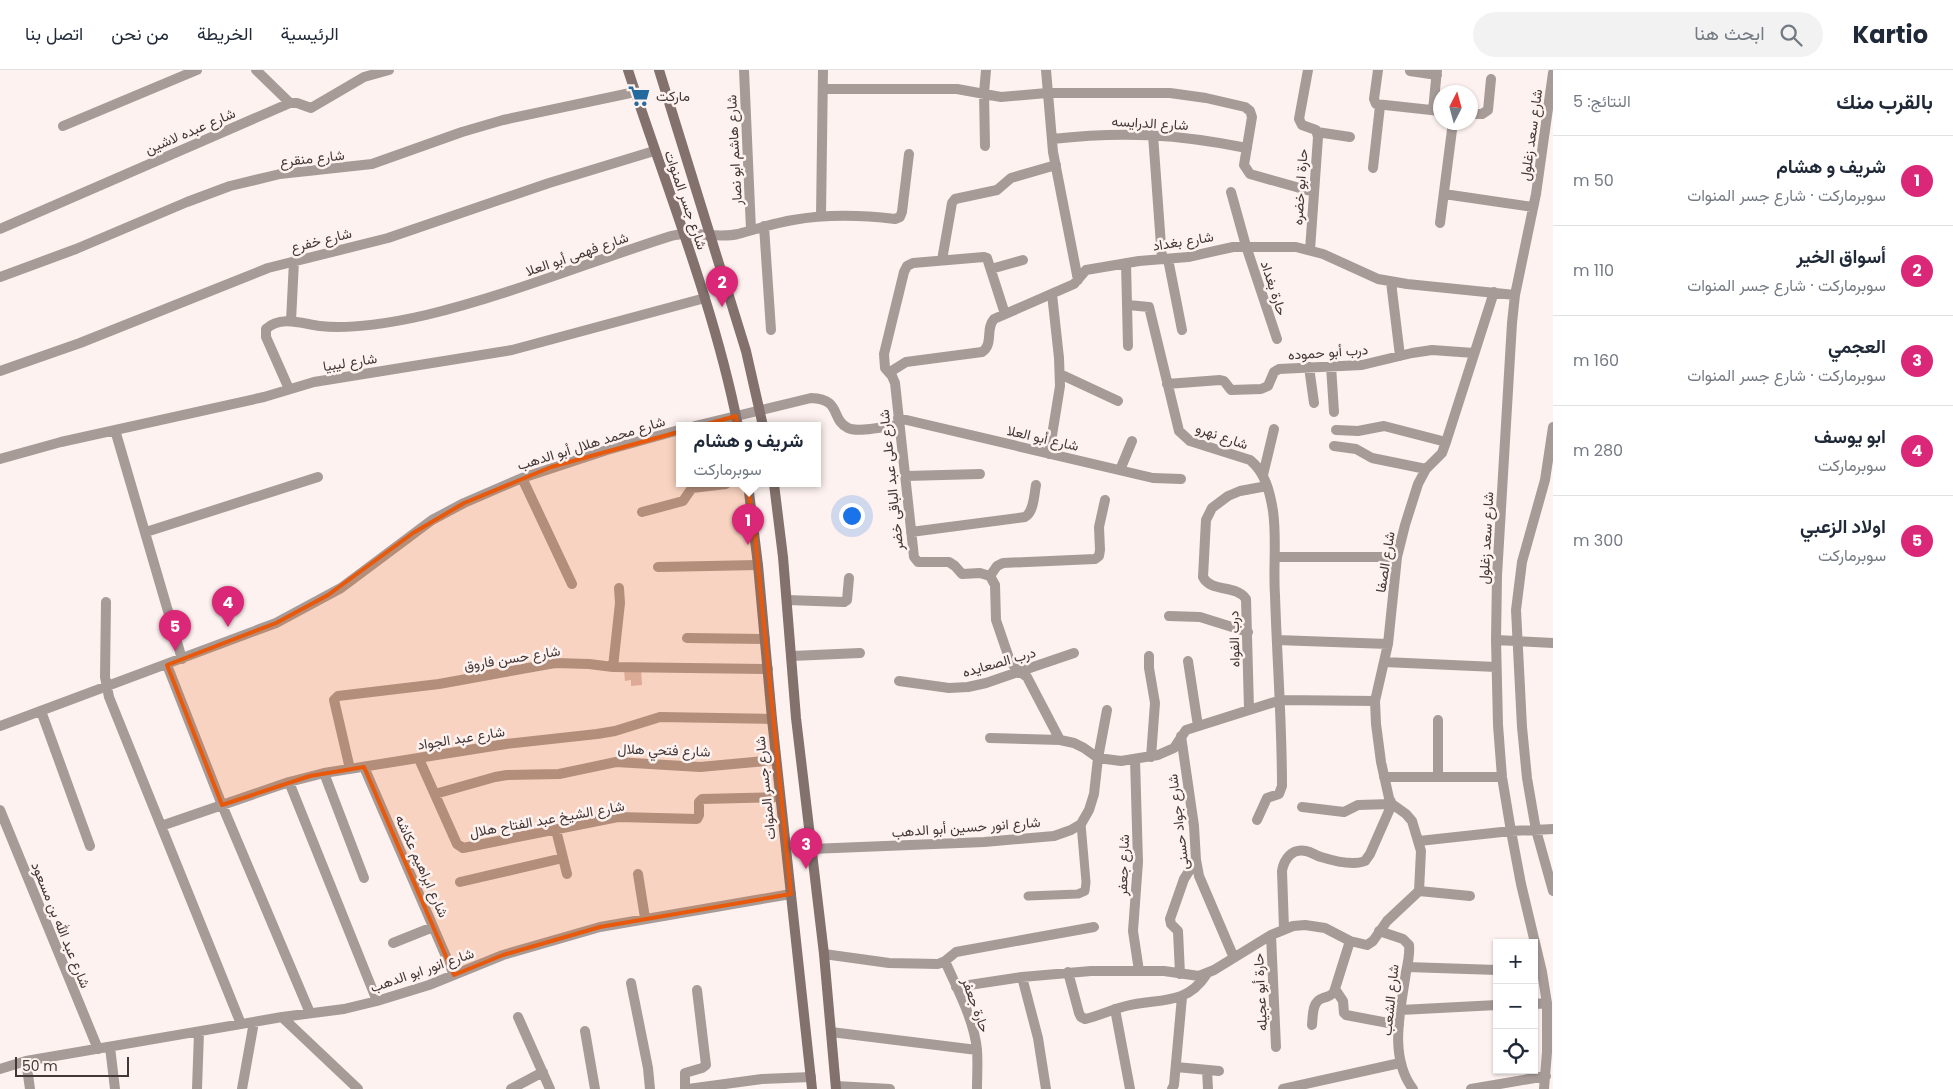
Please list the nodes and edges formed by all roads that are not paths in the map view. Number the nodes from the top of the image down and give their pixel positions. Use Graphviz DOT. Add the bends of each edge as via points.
graph roads {
  1 [pos="197,70"];
  2 [pos="256,70"];
  3 [pos="389,70"];
  4 [pos="628,70"];
  5 [pos="659,70"];
  6 [pos="744,70"];
  7 [pos="823,70"];
  8 [pos="986,70"];
  9 [pos="1046,70"];
  10 [pos="1308,70"];
  11 [pos="1378,70"];
  12 [pos="1410,71"];
  13 [pos="1437,72"];
  14 [pos="1553,73"];
  15 [pos="1491,79"];
  16 [pos="1437,85"];
  17 [pos="823,89"];
  18 [pos="635,92"];
  19 [pos="984,93"];
  20 [pos="1047,93"];
  21 [pos="290,103"];
  22 [pos="1380,106"];
  23 [pos="1433,111"];
  24 [pos="1478,114"];
  25 [pos="63,126"];
  26 [pos="1314,130"];
  27 [pos="1451,130"];
  28 [pos="1154,135"];
  29 [pos="1350,137"];
  30 [pos="1052,139"];
  31 [pos="985,146"];
  32 [pos="1247,148"];
  33 [pos="654,151"];
  34 [pos="909,154"];
  35 [pos="1056,165"];
  36 [pos="1373,168"];
  37 [pos="1231,192"];
  38 [pos="1314,192"];
  39 [pos="1444,194"];
  40 [pos="1533,207"];
  41 [pos="821,216"];
  42 [pos="1440,223"];
  43 [pos="764,226"];
  44 [pos="0,229"];
  45 [pos="752,230"];
  46 [pos="683,234"];
  47 [pos="709,236"];
  48 [pos="1246,246"];
  49 [pos="1310,250"];
  50 [pos="1165,259"];
  51 [pos="942,260"];
  52 [pos="1023,260"];
  53 [pos="294,261"];
  54 [pos="1126,263"];
  55 [pos="991,269"];
  56 [pos="0,277"];
  57 [pos="1078,280"];
  58 [pos="1391,282"];
  59 [pos="1494,292"];
  60 [pos="1052,294"];
  61 [pos="1515,295"];
  62 [pos="705,298"];
  63 [pos="1128,305"];
  64 [pos="1005,314"];
  65 [pos="291,321"];
  66 [pos="770,330"];
  67 [pos="1182,330"];
  68 [pos="1277,339"];
  69 [pos="1128,346"];
  70 [pos="1474,354"];
  71 [pos="1400,356"];
  72 [pos="1331,366"];
  73 [pos="1309,367"];
  74 [pos="0,371"];
  75 [pos="890,372"];
  76 [pos="1060,374"];
  77 [pos="1167,384"];
  78 [pos="289,389"];
  79 [pos="1118,401"];
  80 [pos="1314,403"];
  81 [pos="760,409"];
  82 [pos="1334,412"];
  83 [pos="737,421"];
  84 [pos="898,421"];
  85 [pos="762,422"];
  86 [pos="1553,427"];
  87 [pos="1274,429"];
  88 [pos="115,430"];
  89 [pos="1336,430"];
  90 [pos="676,431"];
  91 [pos="1132,441"];
  92 [pos="1446,442"];
  93 [pos="1334,446"];
  94 [pos="1049,454"];
  95 [pos="0,459"];
  96 [pos="1426,469"];
  97 [pos="1120,470"];
  98 [pos="980,474"];
  99 [pos="1263,475"];
  100 [pos="906,476"];
  101 [pos="318,477"];
  102 [pos="522,478"];
  103 [pos="1181,479"];
  104 [pos="1549,480"];
  105 [pos="1036,485"];
  106 [pos="1267,486"];
  107 [pos="700,487"];
  108 [pos="748,487"];
  109 [pos="774,487"];
  110 [pos="1104,500"];
  111 [pos="642,512"];
  112 [pos="146,532"];
  113 [pos="911,532"];
  114 [pos="1275,557"];
  115 [pos="1397,557"];
  116 [pos="758,565"];
  117 [pos="658,567"];
  118 [pos="990,576"];
  119 [pos="849,578"];
  120 [pos="572,584"];
  121 [pos="619,588"];
  122 [pos="787,600"];
  123 [pos="106,602"];
  124 [pos="1169,616"];
  125 [pos="1248,632"];
  126 [pos="687,638"];
  127 [pos="765,639"];
  128 [pos="1277,640"];
  129 [pos="1496,640"];
  130 [pos="1516,641"];
  131 [pos="1553,643"];
  132 [pos="1388,644"];
  133 [pos="1074,653"];
  134 [pos="860,654"];
  135 [pos="792,656"];
  136 [pos="1150,656"];
  137 [pos="182,659"];
  138 [pos="1188,661"];
  139 [pos="1384,662"];
  140 [pos="167,665"];
  141 [pos="1496,667"];
  142 [pos="613,668"];
  143 [pos="768,669"];
  144 [pos="1020,671"];
  145 [pos="899,681"];
  146 [pos="107,687"];
  147 [pos="1281,700"];
  148 [pos="1375,701"];
  149 [pos="1249,709"];
  150 [pos="1107,710"];
  151 [pos="41,711"];
  152 [pos="772,719"];
  153 [pos="1438,720"];
  154 [pos="0,726"];
  155 [pos="1198,726"];
  156 [pos="1181,735"];
  157 [pos="990,738"];
  158 [pos="1060,740"];
  159 [pos="1151,756"];
  160 [pos="1098,758"];
  161 [pos="419,759"];
  162 [pos="1135,759"];
  163 [pos="776,760"];
  164 [pos="364,767"];
  165 [pos="350,769"];
  166 [pos="324,773"];
  167 [pos="1384,777"];
  168 [pos="1438,777"];
  169 [pos="1502,777"];
  170 [pos="290,782"];
  171 [pos="435,794"];
  172 [pos="780,797"];
  173 [pos="1392,804"];
  174 [pos="222,805"];
  175 [pos="1302,807"];
  176 [pos="0,810"];
  177 [pos="1257,820"];
  178 [pos="1081,824"];
  179 [pos="161,826"];
  180 [pos="1553,829"];
  181 [pos="556,830"];
  182 [pos="1511,830"];
  183 [pos="1536,830"];
  184 [pos="1419,841"];
  185 [pos="90,846"];
  186 [pos="811,849"];
  187 [pos="563,858"];
  188 [pos="1196,860"];
  189 [pos="567,874"];
  190 [pos="638,874"];
  191 [pos="1551,877"];
  192 [pos="364,878"];
  193 [pos="460,882"];
  194 [pos="1419,891"];
  195 [pos="1553,891"];
  196 [pos="791,894"];
  197 [pos="1028,896"];
  198 [pos="1470,896"];
  199 [pos="645,918"];
  200 [pos="1094,927"];
  201 [pos="433,928"];
  202 [pos="1284,929"];
  203 [pos="1379,931"];
  204 [pos="1271,935"];
  205 [pos="1532,939"];
  206 [pos="1350,941"];
  207 [pos="393,943"];
  208 [pos="824,954"];
  209 [pos="1234,958"];
  210 [pos="945,962"];
  211 [pos="1407,967"];
  212 [pos="1493,970"];
  213 [pos="1138,971"];
  214 [pos="1068,972"];
  215 [pos="1538,972"];
  216 [pos="1180,974"];
  217 [pos="454,975"];
  218 [pos="1206,975"];
  219 [pos="1022,978"];
  220 [pos="630,983"];
  221 [pos="956,987"];
  222 [pos="1335,989"];
  223 [pos="696,990"];
  224 [pos="1182,997"];
  225 [pos="377,1001"];
  226 [pos="1547,1003"];
  227 [pos="1538,1004"];
  228 [pos="1493,1005"];
  229 [pos="1115,1009"];
  230 [pos="1401,1010"];
  231 [pos="310,1013"];
  232 [pos="282,1017"];
  233 [pos="518,1017"];
  234 [pos="254,1022"];
  235 [pos="241,1024"];
  236 [pos="1312,1025"];
  237 [pos="1399,1025"];
  238 [pos="585,1031"];
  239 [pos="198,1032"];
  240 [pos="831,1032"];
  241 [pos="110,1047"];
  242 [pos="1276,1048"];
  243 [pos="98,1049"];
  244 [pos="977,1050"];
  245 [pos="26,1061"];
  246 [pos="1400,1063"];
  247 [pos="1176,1067"];
  248 [pos="0,1069"];
  249 [pos="1207,1070"];
  250 [pos="1219,1071"];
  251 [pos="543,1072"];
  252 [pos="1546,1076"];
  253 [pos="811,1077"];
  254 [pos="762,1084"];
  255 [pos="836,1087"];
  256 [pos="30,1089"];
  257 [pos="115,1089"];
  258 [pos="197,1089"];
  259 [pos="242,1089"];
  260 [pos="358,1089"];
  261 [pos="511,1089"];
  262 [pos="550,1089"];
  263 [pos="594,1089"];
  264 [pos="650,1089"];
  265 [pos="687,1089"];
  266 [pos="812,1089"];
  267 [pos="890,1089"];
  268 [pos="977,1089"];
  269 [pos="1046,1089"];
  270 [pos="1130,1089"];
  271 [pos="1172,1089"];
  272 [pos="1208,1089"];
  273 [pos="1283,1089"];
  274 [pos="1413,1089"];
  275 [pos="1471,1089"];
  276 [pos="1544,1089"];
  1 -- 25 [label="street"];
  2 -- 21 [label="street"];
  3 -- 21 [label="street" via="364,77 311,108"];
  4 -- 18 [label="street, شارع جسر المنوات"];
  5 -- 47 [label="street, شارع جسر المنوات"];
  6 -- 45 [label="street, شارع هاشم ابو نصار"];
  7 -- 17 [label="street"];
  8 -- 19 [label="street"];
  9 -- 20 [label="street"];
  10 -- 26 [label="street" via="1299,119 1302,125"];
  11 -- 22 [label="street" via="1374,99"];
  12 -- 13 [label="street"];
  13 -- 16 [label="street"];
  14 -- 40 [label="street, شارع سعد زغلول"];
  15 -- 24 [label="street" via="1488,110"];
  17 -- 19 [label="street" via="957,89"];
  17 -- 41 [label="street"];
  18 -- 33 [label="street, شارع جسر المنوات"];
  18 -- 56 [label="street, شارع منقرع" via="503,120 372,164 280,174 230,186"];
  19 -- 20 [label="street" via="1001,97"];
  19 -- 31 [label="street"];
  20 -- 30 [label="street"];
  20 -- 32 [label="street" via="1170,93 1241,106 1250,111 1252,117"];
  21 -- 44 [label="street, شارع عبده لاشين"];
  22 -- 23 [label="street"];
  22 -- 36 [label="street"];
  26 -- 29 [label="street"];
  26 -- 38 [label="street, حارة ابو خضره"];
  27 -- 39 [label="street"];
  28 -- 30 [label="street, شارع الدرايسه"];
  28 -- 32 [label="street, شارع الدرايسه" via="1208,140"];
  28 -- 50 [label="street"];
  30 -- 35 [label="street"];
  32 -- 38 [label="street" via="1244,164 1250,174"];
  33 -- 46 [label="street, شارع جسر المنوات"];
  33 -- 53 [label="street, شارع خفرع" via="388,238"];
  34 -- 41 [label="street, شارع فهمى أبو العلا" via="900,216 895,219"];
  35 -- 51 [label="street" via="1011,178 997,190 955,199"];
  35 -- 57 [label="street"];
  37 -- 48 [label="street, حارة بغداد"];
  38 -- 49 [label="street, حارة ابو خضره"];
  39 -- 40 [label="street"];
  39 -- 42 [label="street"];
  40 -- 61 [label="street, شارع سعد زغلول"];
  41 -- 43 [label="street, شارع فهمى أبو العلا"];
  43 -- 45 [label="street, شارع فهمى أبو العلا"];
  43 -- 66 [label="street"];
  45 -- 47 [label="street, شارع فهمى أبو العلا" via="728,236"];
  46 -- 47 [label="street, شارع فهمى أبو العلا"];
  46 -- 62 [label="street, شارع جسر المنوات"];
  46 -- 65 [label="street, شارع فهمى أبو العلا" via="499,295 418,317 331,327"];
  47 -- 81 [label="street, شارع جسر المنوات" via="746,351"];
  48 -- 49 [label="street, شارع بغداد" via="1296,246"];
  48 -- 50 [label="street, شارع بغداد"];
  48 -- 68 [label="street, حارة بغداد"];
  49 -- 58 [label="street, شارع بغداد"];
  50 -- 54 [label="street, شارع بغداد"];
  50 -- 67 [label="street"];
  51 -- 55 [label="street, شارع على عبد الباقى خضر" via="984,257"];
  51 -- 75 [label="street, شارع على عبد الباقى خضر" via="913,262 905,269 884,354 885,368"];
  52 -- 55 [label="street"];
  53 -- 65 [label="street"];
  53 -- 74 [label="street, شارع خفرع" via="268,268 80,343"];
  54 -- 57 [label="street, شارع بغداد" via="1086,270"];
  54 -- 63 [label="street"];
  55 -- 64 [label="street"];
  57 -- 60 [label="street, شارع بغداد"];
  58 -- 59 [label="street, شارع بغداد"];
  58 -- 71 [label="street"];
  59 -- 61 [label="street, شارع بغداد"];
  59 -- 70 [label="street, شارع الصفا"];
  60 -- 64 [label="street, شارع بغداد"];
  60 -- 76 [label="street"];
  61 -- 129 [label="street, شارع سعد زغلول" via="1497,576"];
  62 -- 78 [label="street, شارع ليبيا" via="512,350 340,377"];
  62 -- 83 [label="street, شارع جسر المنوات"];
  63 -- 69 [label="street"];
  63 -- 77 [label="street, شارع نهرو" via="1149,307"];
  64 -- 75 [label="street, شارع بغداد" via="991,322 989,344 982,352 906,362"];
  65 -- 78 [label="street, شارع فهمى أبو العلا" via="269,327 265,334"];
  70 -- 71 [label="street, درب أبو حموده" via="1432,350"];
  70 -- 92 [label="street, شارع الصفا"];
  71 -- 72 [label="street, درب أبو حموده" via="1362,365"];
  72 -- 73 [label="street, درب أبو حموده"];
  72 -- 82 [label="street"];
  73 -- 77 [label="street, درب أبو حموده" via="1280,369 1274,372 1268,386 1261,389 1231,390 1220,380"];
  73 -- 80 [label="street"];
  75 -- 84 [label="street, شارع على عبد الباقى خضر" via="895,382"];
  76 -- 79 [label="street"];
  76 -- 94 [label="street"];
  77 -- 99 [label="street, شارع نهرو" via="1176,422 1184,437 1250,460"];
  78 -- 88 [label="street, شارع ليبيا"];
  81 -- 83 [label="street"];
  81 -- 84 [label="street" via="821,398 828,401 850,429"];
  81 -- 85 [label="street, شارع جسر المنوات"];
  84 -- 94 [label="street, شارع أبو العلا"];
  84 -- 100 [label="street, شارع على عبد الباقى خضر"];
  86 -- 104 [label="street"];
  87 -- 99 [label="street"];
  88 -- 95 [label="street, شارع ليبيا"];
  88 -- 112 [label="street"];
  89 -- 92 [label="street" via="1358,431 1384,426"];
  90 -- 102 [label="street, شارع محمد هلال أبو الدهب"];
  91 -- 97 [label="street"];
  92 -- 96 [label="street, شارع الصفا" via="1442,452"];
  93 -- 96 [label="street"];
  94 -- 97 [label="street, شارع أبو العلا"];
  96 -- 115 [label="street, شارع الصفا" via="1418,484"];
  97 -- 103 [label="street, شارع أبو العلا" via="1156,479"];
  98 -- 100 [label="street"];
  99 -- 106 [label="street, شارع نهرو"];
  100 -- 113 [label="street, شارع على عبد الباقى خضر"];
  101 -- 112 [label="street"];
  102 -- 120 [label="street"];
  102 -- 137 [label="street, شارع محمد هلال أبو الدهب" via="432,520 328,596 276,623"];
  104 -- 130 [label="street" via="1520,576"];
  105 -- 113 [label="street" via="1031,510 1024,517"];
  106 -- 114 [label="street, شارع نهرو" via="1273,512"];
  106 -- 125 [label="street, درب الفواه" via="1228,496 1212,508 1206,520 1203,577 1208,583 1243,595 1247,605"];
  107 -- 111 [label="street" via="692,488 683,502"];
  108 -- 116 [label="street, شارع جسر المنوات"];
  109 -- 122 [label="street"];
  110 -- 118 [label="street" via="1099,527 1100,550 1095,560 1003,563"];
  112 -- 137 [label="street"];
  113 -- 118 [label="street, شارع على عبد الباقى خضر" via="916,561 949,562 962,574"];
  114 -- 115 [label="street"];
  114 -- 128 [label="street, شارع نهرو"];
  115 -- 132 [label="street, شارع الصفا"];
  116 -- 117 [label="street"];
  116 -- 127 [label="street, شارع جسر المنوات"];
  118 -- 144 [label="street" via="995,585 996,620 1011,664"];
  119 -- 122 [label="street" via="847,600 844,602"];
  121 -- 142 [label="street"];
  122 -- 135 [label="street"];
  123 -- 146 [label="street"];
  124 -- 125 [label="street" via="1200,617"];
  125 -- 149 [label="street, درب الفواه"];
  126 -- 127 [label="street"];
  127 -- 143 [label="street, شارع جسر المنوات"];
  128 -- 132 [label="street"];
  128 -- 147 [label="street, شارع نهرو"];
  129 -- 130 [label="street"];
  129 -- 141 [label="street, شارع سعد زغلول"];
  130 -- 131 [label="street"];
  130 -- 183 [label="street" via="1522,727"];
  132 -- 139 [label="street, شارع الصفا"];
  133 -- 144 [label="street, درب الصعايده"];
  134 -- 135 [label="street"];
  135 -- 186 [label="street"];
  136 -- 159 [label="street" via="1155,709"];
  137 -- 140 [label="street, شارع محمد هلال أبو الدهب"];
  138 -- 155 [label="street"];
  139 -- 141 [label="street"];
  139 -- 148 [label="street, شارع الصفا"];
  140 -- 146 [label="street, شارع محمد هلال أبو الدهب"];
  140 -- 174 [label="street"];
  141 -- 169 [label="street, شارع سعد زغلول"];
  142 -- 143 [label="street, شارع حسن فاروق"];
  142 -- 165 [label="street, شارع حسن فاروق" via="555,664 439,684 338,696 334,700"];
  143 -- 152 [label="street, شارع جسر المنوات"];
  144 -- 145 [label="street, درب الصعايده" via="968,687 949,688"];
  144 -- 158 [label="street" via="1027,677"];
  146 -- 151 [label="street, شارع محمد هلال أبو الدهب"];
  146 -- 179 [label="street"];
  147 -- 148 [label="street"];
  147 -- 149 [label="street"];
  147 -- 177 [label="street, شارع نهرو" via="1281,792 1268,798"];
  148 -- 167 [label="street, شارع الصفا"];
  149 -- 155 [label="street"];
  150 -- 160 [label="street"];
  151 -- 154 [label="street, شارع محمد هلال أبو الدهب"];
  151 -- 185 [label="street"];
  152 -- 161 [label="street, شارع عبد الجواد" via="660,717 615,731 506,744"];
  152 -- 163 [label="street, شارع جسر المنوات"];
  153 -- 168 [label="street"];
  155 -- 156 [label="street"];
  156 -- 159 [label="street" via="1174,748"];
  156 -- 188 [label="street, شارع جواد حسنى"];
  157 -- 158 [label="street"];
  158 -- 160 [label="street" via="1084,748"];
  159 -- 162 [label="street"];
  160 -- 162 [label="street" via="1110,761"];
  160 -- 178 [label="street" via="1094,794"];
  161 -- 164 [label="street, شارع عبد الجواد"];
  161 -- 171 [label="street, شارع الشيخ عبد الفتاح هلال"];
  162 -- 213 [label="street, شارع جعفر" via="1138,862 1133,931"];
  163 -- 171 [label="street, شارع فتحي هلال" via="700,767 616,762 559,774 495,777"];
  163 -- 172 [label="street, شارع جسر المنوات"];
  164 -- 165 [label="street, شارع عبد الجواد"];
  164 -- 201 [label="street, شارع ابراهيم عكاشه"];
  165 -- 166 [label="street, شارع عبد الجواد"];
  166 -- 170 [label="street, شارع عبد الجواد"];
  166 -- 192 [label="street"];
  167 -- 168 [label="street"];
  167 -- 173 [label="street, شارع الصفا"];
  168 -- 169 [label="street"];
  169 -- 182 [label="street, شارع سعد زغلول"];
  170 -- 174 [label="street, شارع عبد الجواد"];
  170 -- 225 [label="street"];
  171 -- 181 [label="street, شارع الشيخ عبد الفتاح هلال" via="457,844 463,848"];
  172 -- 181 [label="street, شارع الشيخ عبد الفتاح هلال" via="701,800 699,817 695,819 618,817"];
  172 -- 196 [label="street, شارع جسر المنوات"];
  173 -- 175 [label="street" via="1358,805 1344,812"];
  173 -- 184 [label="street" via="1409,817"];
  173 -- 202 [label="street" via="1365,861 1352,863 1320,857 1305,850 1289,855 1282,871"];
  174 -- 179 [label="street, شارع عبد الجواد"];
  174 -- 231 [label="street"];
  176 -- 243 [label="street, شارع عبد الله بن مسعود"];
  178 -- 186 [label="street, شارع انور حسين أبو الدهب" via="1054,836 1002,841"];
  178 -- 197 [label="lane" via="1085,891"];
  179 -- 235 [label="street"];
  180 -- 183 [label="street"];
  181 -- 187 [label="street"];
  182 -- 183 [label="street"];
  182 -- 184 [label="street"];
  182 -- 205 [label="street, شارع سعد زغلول"];
  183 -- 191 [label="street"];
  184 -- 194 [label="street" via="1422,860"];
  186 -- 208 [label="street"];
  187 -- 189 [label="street"];
  187 -- 193 [label="street"];
  188 -- 209 [label="street, شارع جواد حسنى" via="1205,894"];
  188 -- 216 [label="street" via="1184,879 1170,919 1178,932"];
  190 -- 199 [label="street"];
  191 -- 195 [label="street"];
  194 -- 198 [label="street"];
  194 -- 203 [label="street"];
  196 -- 199 [label="street, شارع انور ابو الدهب"];
  196 -- 253 [label="street, شارع جسر المنوات"];
  199 -- 217 [label="street, شارع انور ابو الدهب" via="551,940"];
  200 -- 210 [label="street" via="956,952"];
  201 -- 207 [label="street"];
  201 -- 217 [label="street, شارع ابراهيم عكاشه"];
  202 -- 204 [label="street"];
  202 -- 206 [label="street" via="1315,926"];
  203 -- 206 [label="street" via="1367,945"];
  203 -- 211 [label="street, شارع الشعب" via="1408,942"];
  204 -- 209 [label="street"];
  204 -- 242 [label="street, حارة أبو عجيله"];
  206 -- 222 [label="street"];
  208 -- 210 [label="street" via="909,964"];
  208 -- 240 [label="street"];
  209 -- 218 [label="street"];
  210 -- 221 [label="street, حارة جعفر"];
  211 -- 212 [label="street"];
  211 -- 230 [label="street, شارع الشعب"];
  213 -- 214 [label="street"];
  213 -- 216 [label="street"];
  214 -- 219 [label="street"];
  214 -- 229 [label="street" via="1081,1017 1088,1018"];
  215 -- 226 [label="street, شارع سعد زغلول"];
  216 -- 218 [label="street"];
  217 -- 225 [label="street, شارع انور ابو الدهب"];
  218 -- 224 [label="street" via="1200,984"];
  219 -- 221 [label="street"];
  219 -- 269 [label="street" via="1038,1038"];
  220 -- 264 [label="street"];
  221 -- 244 [label="street, حارة جعفر" via="970,1020"];
  222 -- 236 [label="street" via="1332,995 1321,998 1315,1005"];
  222 -- 237 [label="street" via="1343,1001 1346,1015"];
  223 -- 265 [label="street" via="706,1065 684,1073"];
  224 -- 229 [label="street"];
  224 -- 247 [label="street"];
  225 -- 231 [label="street, شارع انور ابو الدهب"];
  226 -- 227 [label="street"];
  226 -- 252 [label="street, شارع سعد زغلول"];
  228 -- 230 [label="street"];
  229 -- 270 [label="street"];
  230 -- 237 [label="street, شارع الشعب"];
  231 -- 232 [label="street, شارع انور ابو الدهب"];
  232 -- 234 [label="street, شارع انور ابو الدهب"];
  232 -- 260 [label="street"];
  233 -- 251 [label="street"];
  234 -- 235 [label="street, شارع انور ابو الدهب"];
  234 -- 259 [label="street"];
  235 -- 239 [label="street, شارع انور ابو الدهب"];
  237 -- 246 [label="street, شارع الشعب"];
  238 -- 263 [label="street"];
  239 -- 241 [label="street, شارع انور ابو الدهب"];
  239 -- 258 [label="street"];
  240 -- 244 [label="street"];
  240 -- 255 [label="street"];
  241 -- 243 [label="street, شارع انور ابو الدهب"];
  241 -- 257 [label="street"];
  243 -- 245 [label="street, شارع انور ابو الدهب"];
  244 -- 268 [label="street, حارة جعفر"];
  245 -- 248 [label="street, شارع انور ابو الدهب"];
  245 -- 256 [label="street"];
  246 -- 273 [label="street"];
  246 -- 274 [label="street, شارع الشعب"];
  247 -- 249 [label="street"];
  247 -- 271 [label="street"];
  249 -- 250 [label="street"];
  249 -- 272 [label="street"];
  251 -- 261 [label="street"];
  251 -- 262 [label="street"];
  252 -- 275 [label="street"];
  252 -- 276 [label="street, شارع سعد زغلول"];
  253 -- 254 [label="street"];
  253 -- 266 [label="street, شارع جسر المنوات"];
  254 -- 265 [label="street"];
  255 -- 267 [label="street"];
}
